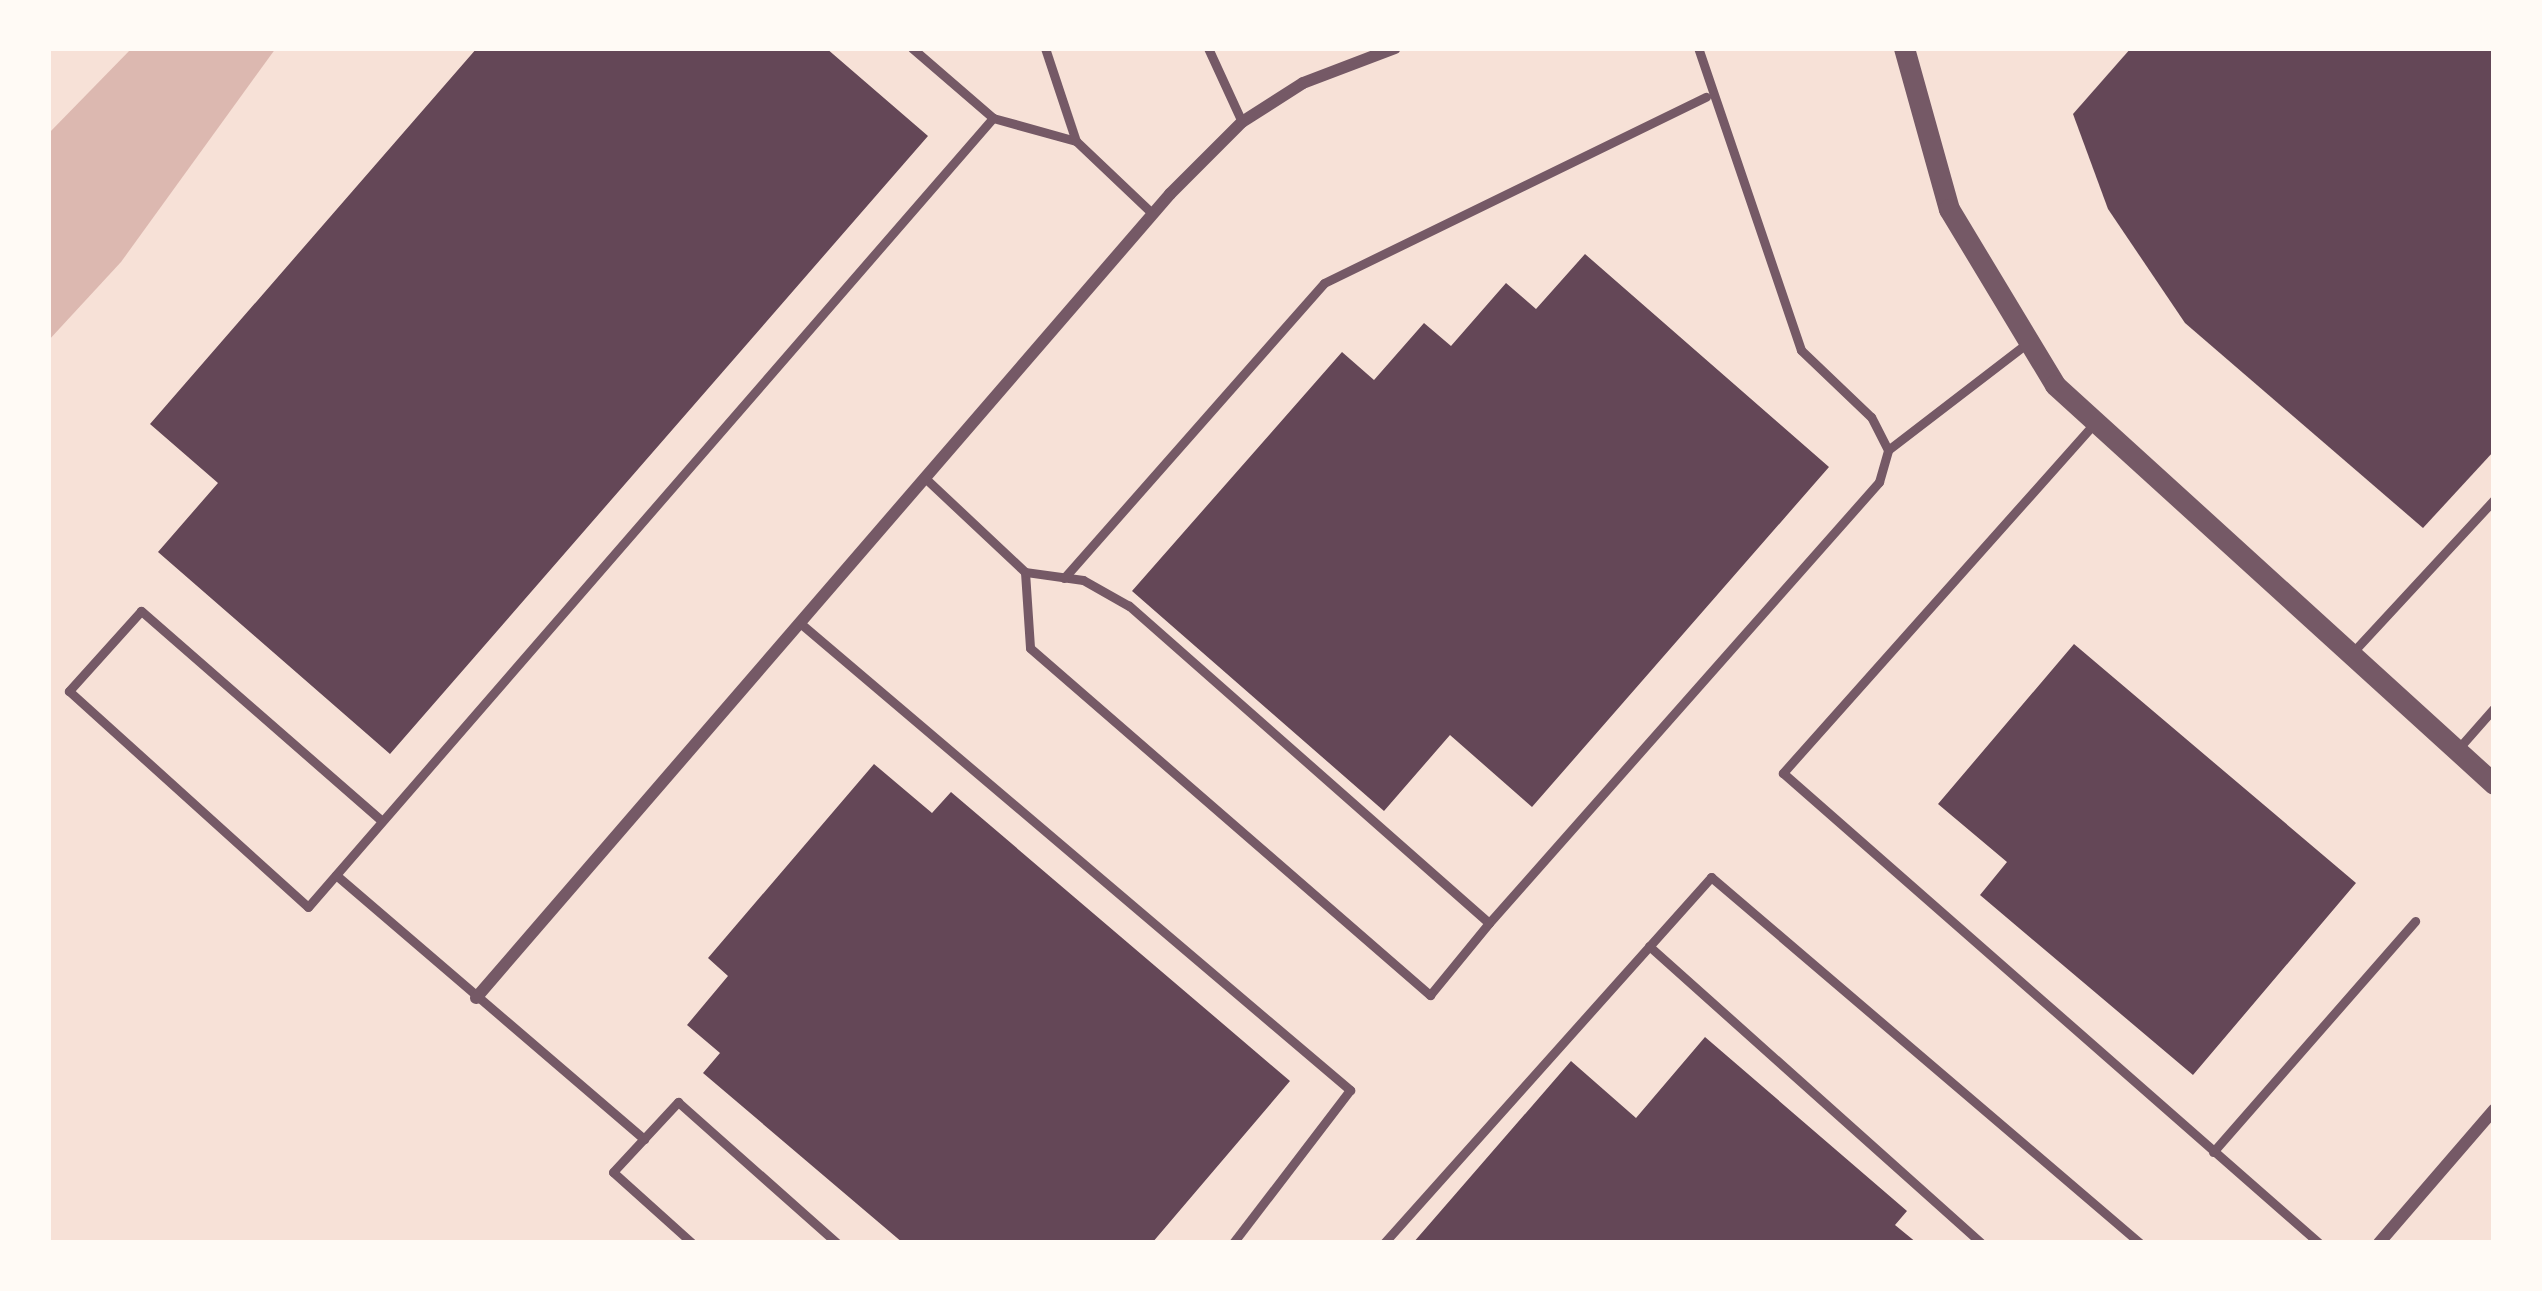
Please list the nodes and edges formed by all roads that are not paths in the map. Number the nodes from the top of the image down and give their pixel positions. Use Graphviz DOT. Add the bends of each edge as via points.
graph roads {
  1 [pos="913,48"];
  2 [pos="1045,48"];
  3 [pos="1208,48"];
  4 [pos="1395,48"];
  5 [pos="1698,48"];
  6 [pos="1904,48"];
  7 [pos="1706,97"];
  8 [pos="993,118"];
  9 [pos="1242,122"];
  10 [pos="1076,141"];
  11 [pos="1153,214"];
  12 [pos="2025,345"];
  13 [pos="2092,426"];
  14 [pos="1888,450"];
  15 [pos="925,478"];
  16 [pos="2494,500"];
  17 [pos="1025,572"];
  18 [pos="1064,578"];
  19 [pos="800,623"];
  20 [pos="2349,656"];
  21 [pos="2494,707"];
  22 [pos="2456,751"];
  23 [pos="2494,784"];
  24 [pos="382,821"];
  25 [pos="336,875"];
  26 [pos="2415,921"];
  27 [pos="1489,923"];
  28 [pos="1649,946"];
  29 [pos="476,998"];
  30 [pos="2494,1110"];
  31 [pos="644,1139"];
  32 [pos="2213,1152"];
  33 [pos="692,1243"];
  34 [pos="837,1243"];
  35 [pos="1233,1243"];
  36 [pos="1384,1243"];
  37 [pos="1981,1243"];
  38 [pos="2140,1243"];
  39 [pos="2319,1243"];
  40 [pos="2379,1243"];
  1 -- 8 [label="lane"];
  2 -- 10 [label="lane"];
  3 -- 9 [label="lane"];
  4 -- 9 [label="street" via="1304,83"];
  5 -- 7 [label="lane"];
  6 -- 12 [label="street" via="1949,209"];
  7 -- 14 [label="lane" via="1801,350 1871,417"];
  7 -- 18 [label="lane" via="1324,283"];
  8 -- 10 [label="lane"];
  8 -- 24 [label="lane"];
  9 -- 11 [label="street"];
  10 -- 11 [label="lane"];
  11 -- 15 [label="street"];
  12 -- 13 [label="street"];
  12 -- 14 [label="lane"];
  13 -- 20 [label="street"];
  13 -- 32 [label="lane" via="1783,773"];
  14 -- 27 [label="lane" via="1879,482"];
  15 -- 17 [label="lane"];
  15 -- 19 [label="street"];
  16 -- 20 [label="lane"];
  17 -- 18 [label="lane"];
  17 -- 27 [label="lane" via="1030,648 1430,995"];
  18 -- 27 [label="lane" via="1129,606"];
  19 -- 29 [label="street"];
  19 -- 35 [label="lane" via="1350,1090"];
  20 -- 22 [label="street"];
  21 -- 22 [label="lane"];
  22 -- 23 [label="street"];
  24 -- 25 [label="lane"];
  24 -- 25 [label="lane" via="141,611 69,691 308,907"];
  25 -- 29 [label="lane"];
  26 -- 32 [label="lane"];
  28 -- 36 [label="lane"];
  28 -- 37 [label="lane"];
  28 -- 38 [label="lane" via="1712,877"];
  29 -- 31 [label="lane"];
  30 -- 40 [label="street"];
  31 -- 33 [label="lane" via="613,1172"];
  31 -- 34 [label="lane" via="678,1102"];
  32 -- 39 [label="lane"];
}
